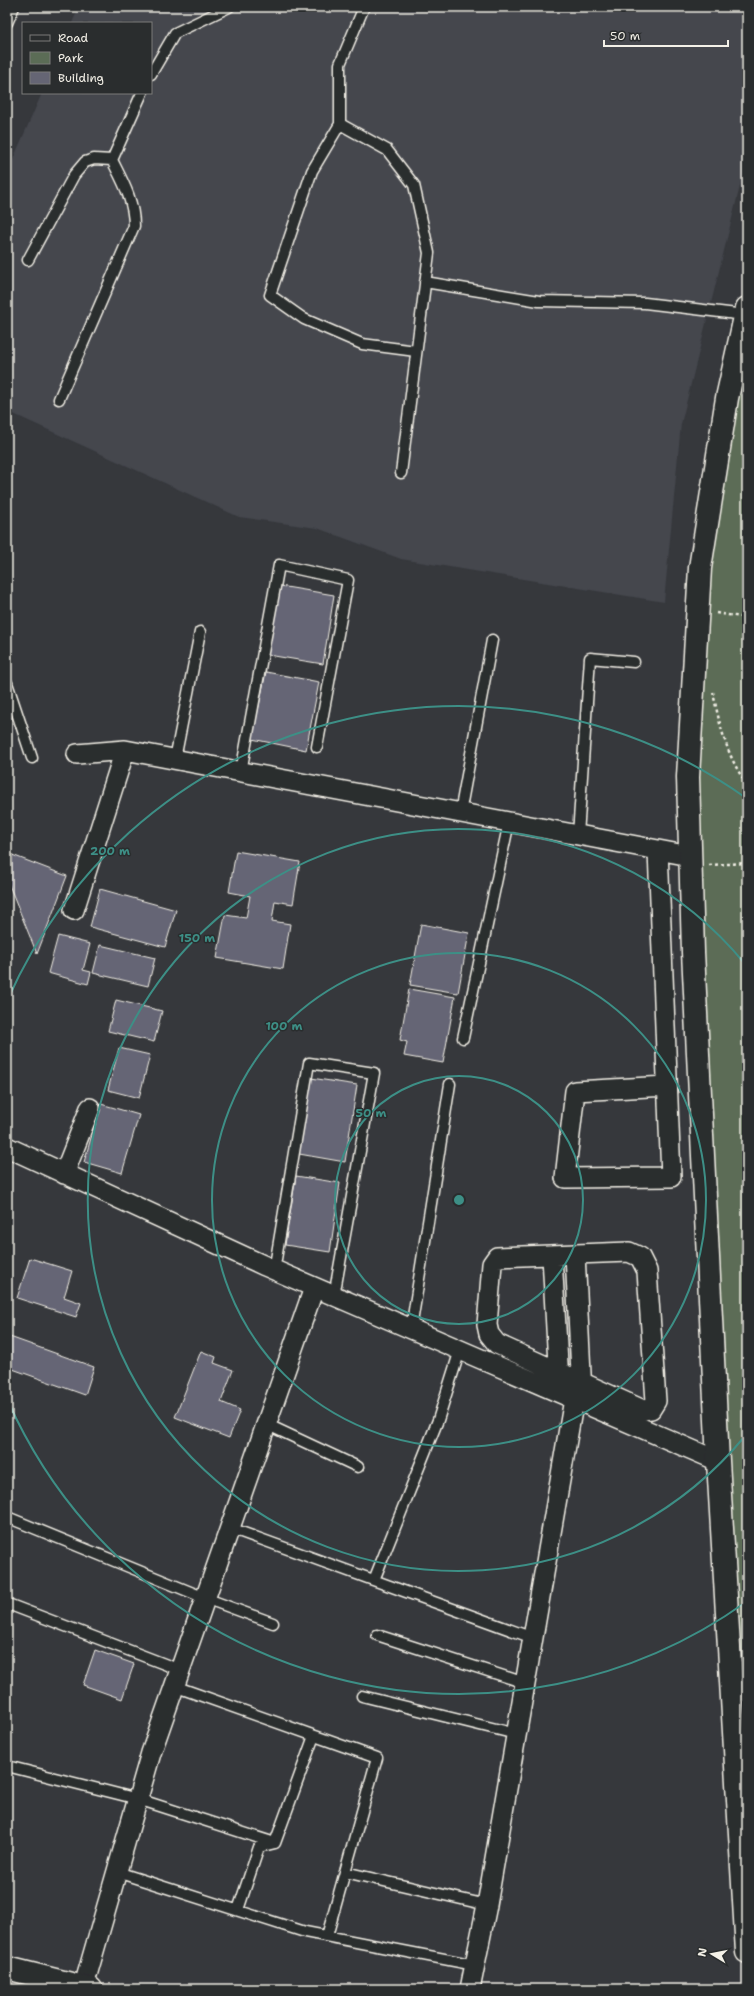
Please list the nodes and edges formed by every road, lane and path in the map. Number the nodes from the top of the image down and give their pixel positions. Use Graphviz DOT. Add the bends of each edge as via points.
graph roads {
  1 [pos="14,7"];
  2 [pos="229,7"];
  3 [pos="364,7"];
  4 [pos="7,23"];
  5 [pos="152,72"];
  6 [pos="142,94"];
  7 [pos="340,124"];
  8 [pos="112,160"];
  9 [pos="28,260"];
  10 [pos="425,282"];
  11 [pos="746,312"];
  12 [pos="416,351"];
  13 [pos="59,399"];
  14 [pos="401,473"];
  15 [pos="697,611"];
  16 [pos="747,618"];
  17 [pos="200,632"];
  18 [pos="492,640"];
  19 [pos="634,662"];
  20 [pos="7,683"];
  21 [pos="713,691"];
  22 [pos="317,747"];
  23 [pos="125,750"];
  24 [pos="78,754"];
  25 [pos="32,758"];
  26 [pos="175,759"];
  27 [pos="241,772"];
  28 [pos="747,784"];
  29 [pos="460,813"];
  30 [pos="509,822"];
  31 [pos="578,835"];
  32 [pos="658,850"];
  33 [pos="690,861"];
  34 [pos="747,862"];
  35 [pos="74,910"];
  36 [pos="463,1038"];
  37 [pos="450,1084"];
  38 [pos="667,1086"];
  39 [pos="90,1108"];
  40 [pos="8,1150"];
  41 [pos="64,1174"];
  42 [pos="575,1254"];
  43 [pos="552,1256"];
  44 [pos="274,1271"];
  45 [pos="314,1288"];
  46 [pos="334,1296"];
  47 [pos="411,1329"];
  48 [pos="460,1350"];
  49 [pos="558,1370"];
  50 [pos="574,1394"];
  51 [pos="266,1424"];
  52 [pos="718,1461"];
  53 [pos="358,1466"];
  54 [pos="7,1517"];
  55 [pos="230,1528"];
  56 [pos="374,1580"];
  57 [pos="205,1598"];
  58 [pos="7,1606"];
  59 [pos="274,1623"];
  60 [pos="377,1635"];
  61 [pos="533,1638"];
  62 [pos="177,1678"];
  63 [pos="525,1683"];
  64 [pos="362,1696"];
  65 [pos="516,1734"];
  66 [pos="314,1736"];
  67 [pos="7,1766"];
  68 [pos="138,1799"];
  69 [pos="275,1842"];
  70 [pos="117,1872"];
  71 [pos="345,1872"];
  72 [pos="487,1905"];
  73 [pos="238,1910"];
  74 [pos="327,1936"];
  75 [pos="747,1952"];
  76 [pos="475,1965"];
  77 [pos="7,1968"];
  78 [pos="86,1988"];
  79 [pos="470,1989"];
  1 -- 4 [label="lane"];
  2 -- 5 [label="lane" via="175,33"];
  3 -- 7 [label="lane" via="340,64"];
  6 -- 8 [label="lane"];
  7 -- 10 [label="lane" via="387,150 414,185 429,253"];
  7 -- 12 [label="lane" via="312,171 270,295 304,320 362,344"];
  8 -- 9 [label="lane" via="94,159 85,162 74,175"];
  8 -- 13 [label="lane" via="131,200 134,226"];
  10 -- 11 [label="lane" via="539,301 645,303"];
  10 -- 12 [label="lane"];
  11 -- 15 [label="street" via="728,398 701,560"];
  12 -- 14 [label="lane"];
  15 -- 16 [label="path"];
  15 -- 33 [label="street" via="688,777"];
  17 -- 26 [label="lane"];
  18 -- 29 [label="lane"];
  19 -- 31 [label="lane" via="590,658"];
  20 -- 25 [label="lane"];
  21 -- 28 [label="path" via="720,728 740,775"];
  22 -- 27 [label="lane" via="348,580 279,565"];
  23 -- 24 [label="street"];
  23 -- 26 [label="street"];
  23 -- 35 [label="street"];
  26 -- 27 [label="street"];
  27 -- 29 [label="street"];
  29 -- 30 [label="street"];
  30 -- 31 [label="street"];
  30 -- 36 [label="lane"];
  31 -- 32 [label="street"];
  32 -- 33 [label="street"];
  32 -- 38 [label="street"];
  33 -- 34 [label="path"];
  33 -- 52 [label="street"];
  37 -- 47 [label="lane"];
  38 -- 38 [label="street" via="671,1177 565,1178 574,1092"];
  39 -- 41 [label="street"];
  40 -- 41 [label="street"];
  41 -- 44 [label="street"];
  42 -- 43 [label="street"];
  42 -- 50 [label="street"];
  42 -- 50 [label="street" via="630,1252 640,1257 647,1271 656,1400 651,1409 643,1410"];
  43 -- 49 [label="street"];
  43 -- 49 [label="street" via="498,1257 492,1264 487,1325 489,1334 497,1344"];
  44 -- 45 [label="street"];
  44 -- 46 [label="lane" via="309,1063 374,1073"];
  45 -- 46 [label="street"];
  45 -- 51 [label="street"];
  46 -- 47 [label="street"];
  47 -- 48 [label="street"];
  48 -- 50 [label="street"];
  48 -- 56 [label="lane" via="438,1420"];
  49 -- 50 [label="street"];
  50 -- 52 [label="street"];
  50 -- 61 [label="street"];
  51 -- 53 [label="lane"];
  51 -- 55 [label="street"];
  52 -- 75 [label="street"];
  54 -- 57 [label="lane"];
  55 -- 56 [label="lane"];
  55 -- 57 [label="street"];
  56 -- 61 [label="lane"];
  57 -- 59 [label="lane"];
  57 -- 62 [label="street"];
  58 -- 62 [label="lane" via="8,1604"];
  60 -- 63 [label="lane"];
  61 -- 63 [label="street"];
  62 -- 66 [label="lane"];
  62 -- 68 [label="street"];
  63 -- 65 [label="street"];
  64 -- 65 [label="lane"];
  65 -- 72 [label="street"];
  66 -- 69 [label="lane"];
  66 -- 71 [label="lane" via="377,1758"];
  67 -- 68 [label="lane"];
  68 -- 69 [label="lane"];
  68 -- 70 [label="street"];
  69 -- 73 [label="lane" via="259,1848"];
  70 -- 73 [label="lane"];
  70 -- 78 [label="street"];
  71 -- 72 [label="lane"];
  71 -- 74 [label="lane"];
  72 -- 76 [label="street"];
  73 -- 74 [label="lane" via="305,1932"];
  74 -- 76 [label="lane"];
  76 -- 79 [label="street"];
  77 -- 78 [label="street"];
}
